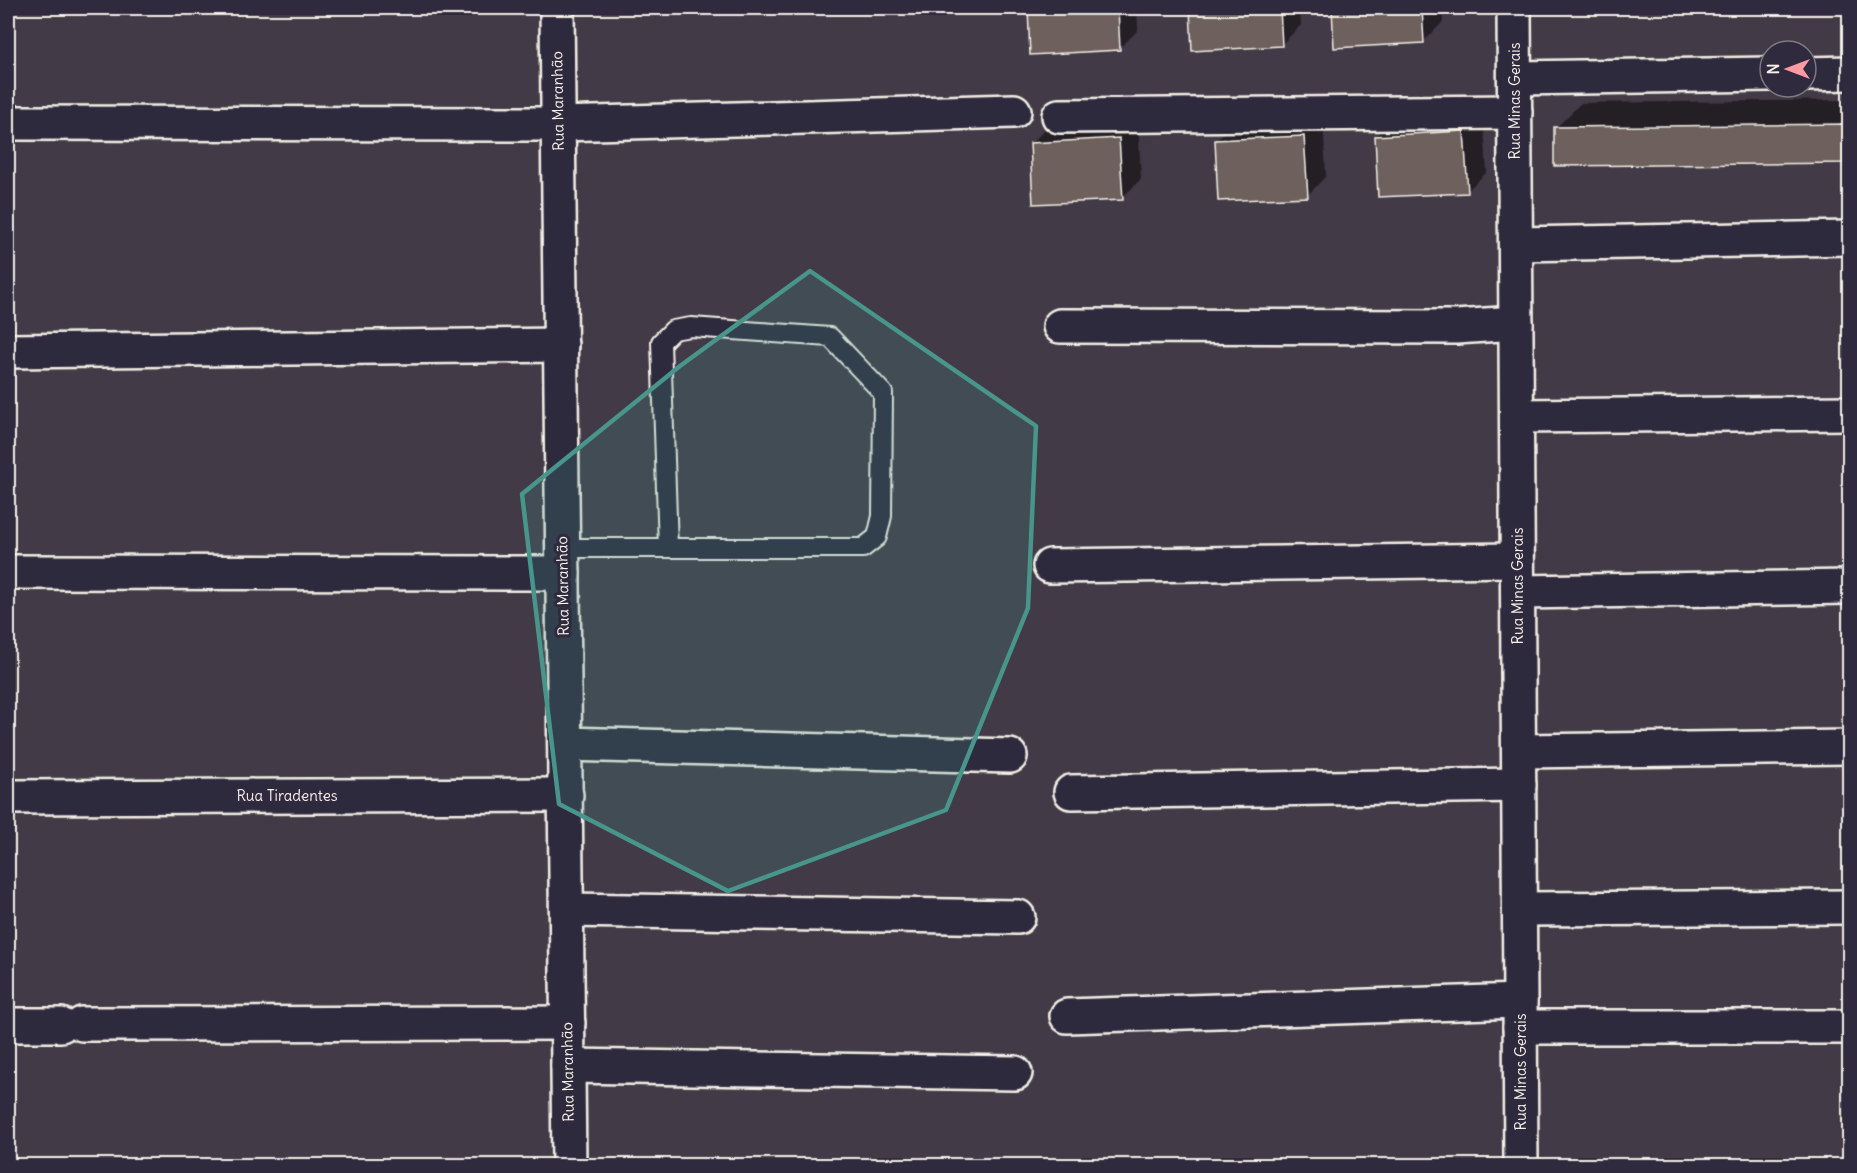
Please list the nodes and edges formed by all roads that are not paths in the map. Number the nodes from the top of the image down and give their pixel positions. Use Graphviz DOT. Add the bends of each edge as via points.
graph roads {
  1 [pos="557,8"];
  2 [pos="1514,8"];
  3 [pos="1850,73"];
  4 [pos="1758,74"];
  5 [pos="1818,74"];
  6 [pos="1515,78"];
  7 [pos="1014,111"];
  8 [pos="1515,112"];
  9 [pos="1059,116"];
  10 [pos="8,123"];
  11 [pos="559,123"];
  12 [pos="1850,238"];
  13 [pos="1516,244"];
  14 [pos="1516,323"];
  15 [pos="1060,326"];
  16 [pos="561,345"];
  17 [pos="8,351"];
  18 [pos="1850,413"];
  19 [pos="1517,416"];
  20 [pos="668,547"];
  21 [pos="1517,560"];
  22 [pos="563,561"];
  23 [pos="1050,566"];
  24 [pos="8,572"];
  25 [pos="1850,587"];
  26 [pos="1518,592"];
  27 [pos="565,744"];
  28 [pos="1850,747"];
  29 [pos="1519,752"];
  30 [pos="1010,756"];
  31 [pos="1519,784"];
  32 [pos="1071,792"];
  33 [pos="566,795"];
  34 [pos="8,797"];
  35 [pos="1850,907"];
  36 [pos="1520,909"];
  37 [pos="567,910"];
  38 [pos="1018,917"];
  39 [pos="1520,1014"];
  40 [pos="1067,1016"];
  41 [pos="568,1023"];
  42 [pos="8,1025"];
  43 [pos="1850,1027"];
  44 [pos="568,1066"];
  45 [pos="1015,1073"];
  46 [pos="569,1166"];
  47 [pos="1521,1166"];
  1 -- 11 [label="street, Rua Maranhão"];
  2 -- 6 [label="street, Rua Minas Gerais"];
  3 -- 5 [label="street"];
  4 -- 6 [label="street"];
  6 -- 8 [label="street, Rua Minas Gerais"];
  7 -- 11 [label="street"];
  8 -- 9 [label="street"];
  8 -- 13 [label="street, Rua Minas Gerais"];
  10 -- 11 [label="street"];
  11 -- 16 [label="street, Rua Maranhão"];
  12 -- 13 [label="street"];
  13 -- 14 [label="street, Rua Minas Gerais"];
  14 -- 15 [label="street" via="1456,327"];
  14 -- 19 [label="street, Rua Minas Gerais"];
  16 -- 17 [label="street"];
  16 -- 22 [label="street, Rua Maranhão"];
  18 -- 19 [label="street"];
  19 -- 21 [label="street, Rua Minas Gerais"];
  20 -- 20 [label="lane" via="863,548 876,537 882,516 883,393 830,337 691,327 674,330 661,342"];
  20 -- 22 [label="lane"];
  21 -- 23 [label="street"];
  21 -- 26 [label="street, Rua Minas Gerais"];
  22 -- 24 [label="street"];
  22 -- 27 [label="street, Rua Maranhão"];
  25 -- 26 [label="street"];
  26 -- 29 [label="street, Rua Minas Gerais"];
  27 -- 30 [label="street"];
  27 -- 33 [label="street, Rua Maranhão"];
  28 -- 29 [label="street"];
  29 -- 31 [label="street, Rua Minas Gerais"];
  31 -- 32 [label="street"];
  31 -- 36 [label="street, Rua Minas Gerais"];
  33 -- 34 [label="street, Rua Tiradentes"];
  33 -- 37 [label="street, Rua Maranhão"];
  35 -- 36 [label="street"];
  36 -- 39 [label="street, Rua Minas Gerais"];
  37 -- 38 [label="street"];
  37 -- 41 [label="street, Rua Maranhão"];
  39 -- 40 [label="street"];
  39 -- 43 [label="street"];
  39 -- 47 [label="street, Rua Minas Gerais"];
  41 -- 42 [label="street"];
  41 -- 44 [label="street, Rua Maranhão"];
  44 -- 45 [label="street"];
  44 -- 46 [label="street, Rua Maranhão"];
}
